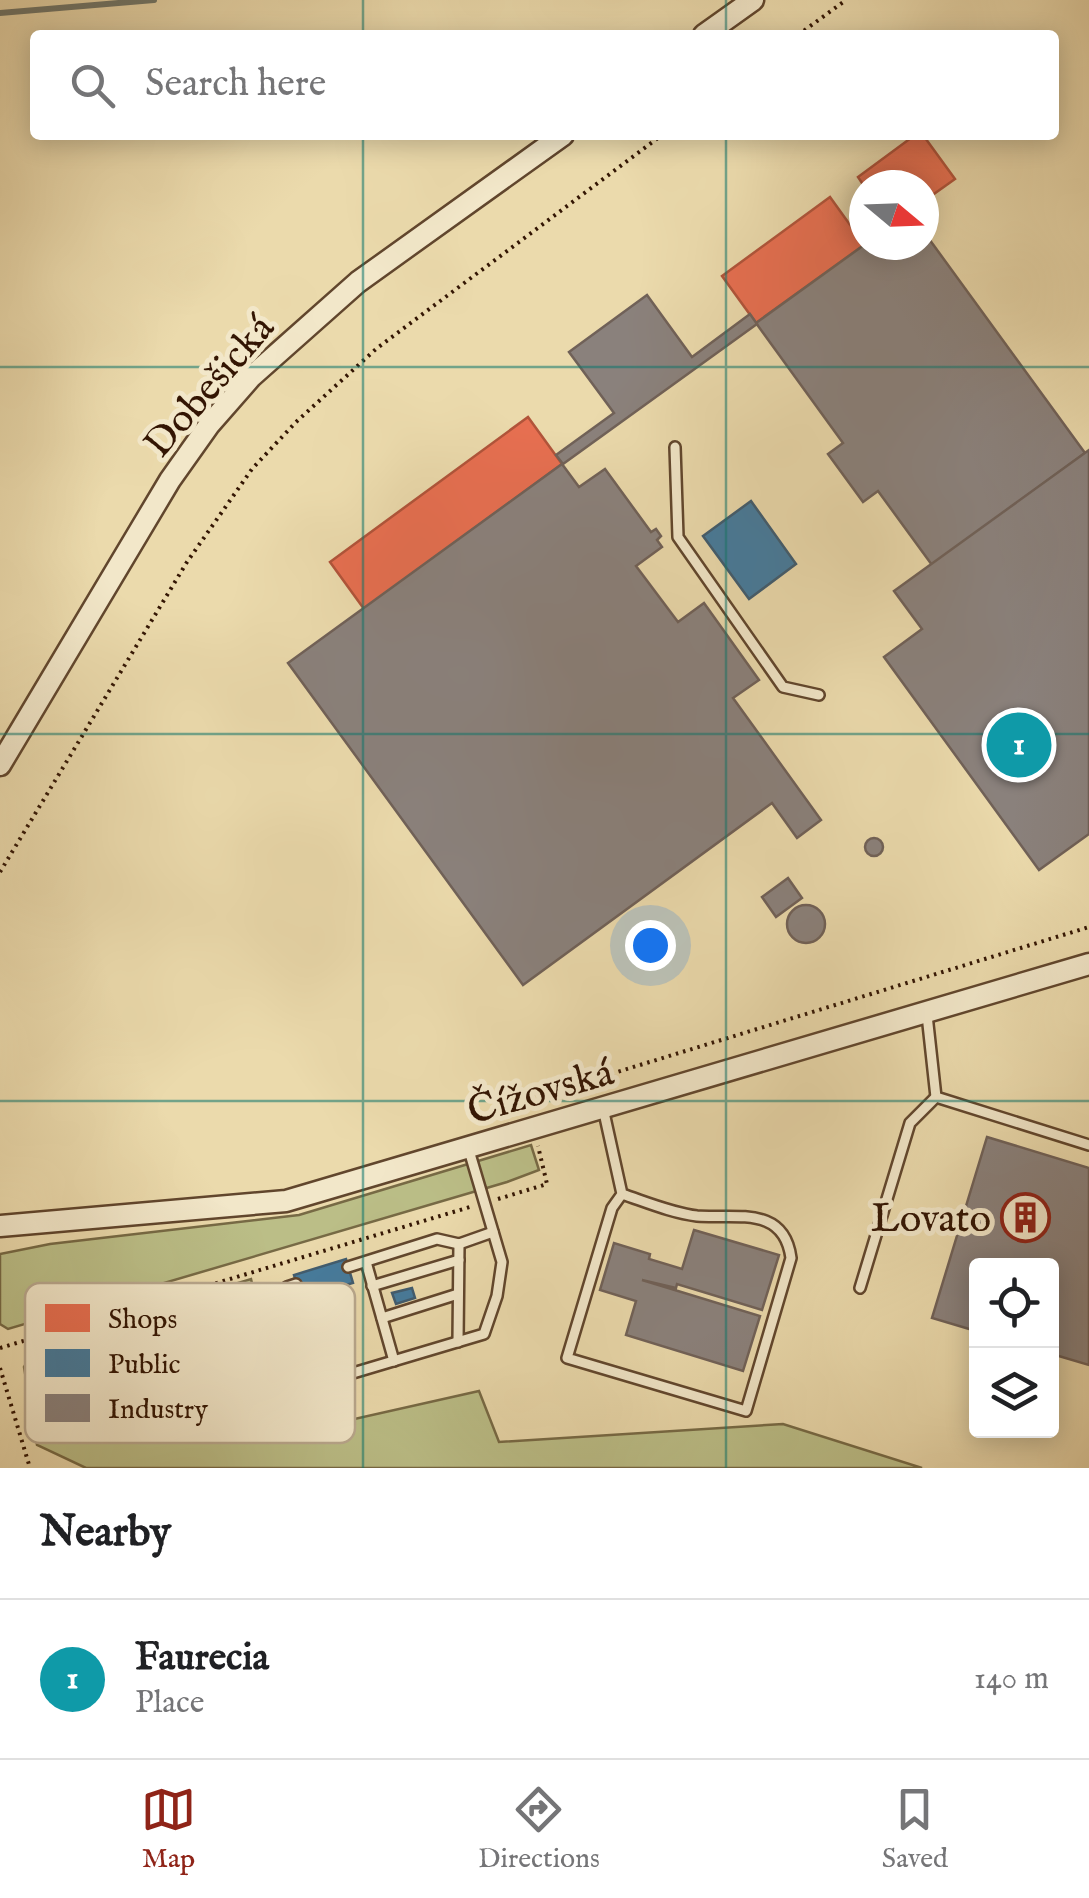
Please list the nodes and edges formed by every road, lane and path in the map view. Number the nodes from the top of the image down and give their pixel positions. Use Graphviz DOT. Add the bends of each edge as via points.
graph roads {
  1 [pos="753,0"];
  2 [pos="846,0"];
  3 [pos="711,30"];
  4 [pos="805,30"];
  5 [pos="555,140"];
  6 [pos="655,140"];
  7 [pos="675,447"];
  8 [pos="819,694"];
  9 [pos="0,765"];
  10 [pos="0,872"];
  11 [pos="1089,927"];
  12 [pos="1089,964"];
  13 [pos="927,1012"];
  14 [pos="936,1097"];
  15 [pos="603,1108"];
  16 [pos="534,1128"];
  17 [pos="1089,1145"];
  18 [pos="468,1147"];
  19 [pos="622,1194"];
  20 [pos="493,1200"];
  21 [pos="475,1206"];
  22 [pos="0,1226"];
  23 [pos="493,1232"];
  24 [pos="459,1244"];
  25 [pos="459,1260"];
  26 [pos="366,1262"];
  27 [pos="348,1267"];
  28 [pos="217,1283"];
  29 [pos="372,1286"];
  30 [pos="860,1288"];
  31 [pos="458,1294"];
  32 [pos="382,1318"];
  33 [pos="25,1341"];
  34 [pos="458,1342"];
  35 [pos="0,1348"];
  36 [pos="394,1361"];
  37 [pos="0,1368"];
  38 [pos="355,1372"];
  39 [pos="30,1468"];
  1 -- 3 [label="street"];
  2 -- 4 [label="path"];
  5 -- 9 [label="street, Dobešická" via="358,282 250,377 170,480"];
  6 -- 10 [label="path" via="376,350 252,470 187,562"];
  7 -- 8 [label="lane" via="678,537 783,687"];
  11 -- 16 [label="path" via="526,1100"];
  12 -- 13 [label="street, Čížovská"];
  13 -- 14 [label="lane"];
  13 -- 15 [label="street, Čížovská"];
  14 -- 17 [label="lane"];
  14 -- 30 [label="lane" via="910,1123"];
  15 -- 16 [label="street, Čížovská"];
  15 -- 19 [label="lane"];
  16 -- 18 [label="street, Čížovská"];
  16 -- 20 [label="path" via="547,1184"];
  18 -- 22 [label="street, Čížovská" via="286,1201"];
  18 -- 23 [label="lane"];
  19 -- 19 [label="lane" via="680,1213 768,1222 789,1243 791,1258 746,1411 568,1358 612,1208"];
  21 -- 28 [label="path"];
  23 -- 24 [label="lane"];
  23 -- 34 [label="lane" via="502,1262 497,1296 484,1334"];
  24 -- 25 [label="lane"];
  24 -- 26 [label="lane" via="438,1239"];
  25 -- 29 [label="lane"];
  25 -- 31 [label="lane"];
  26 -- 27 [label="lane"];
  26 -- 29 [label="lane"];
  29 -- 32 [label="lane"];
  31 -- 32 [label="lane"];
  31 -- 34 [label="lane"];
  32 -- 36 [label="lane"];
  33 -- 35 [label="path"];
  34 -- 36 [label="lane"];
  36 -- 38 [label="lane"];
  37 -- 39 [label="path"];
}
